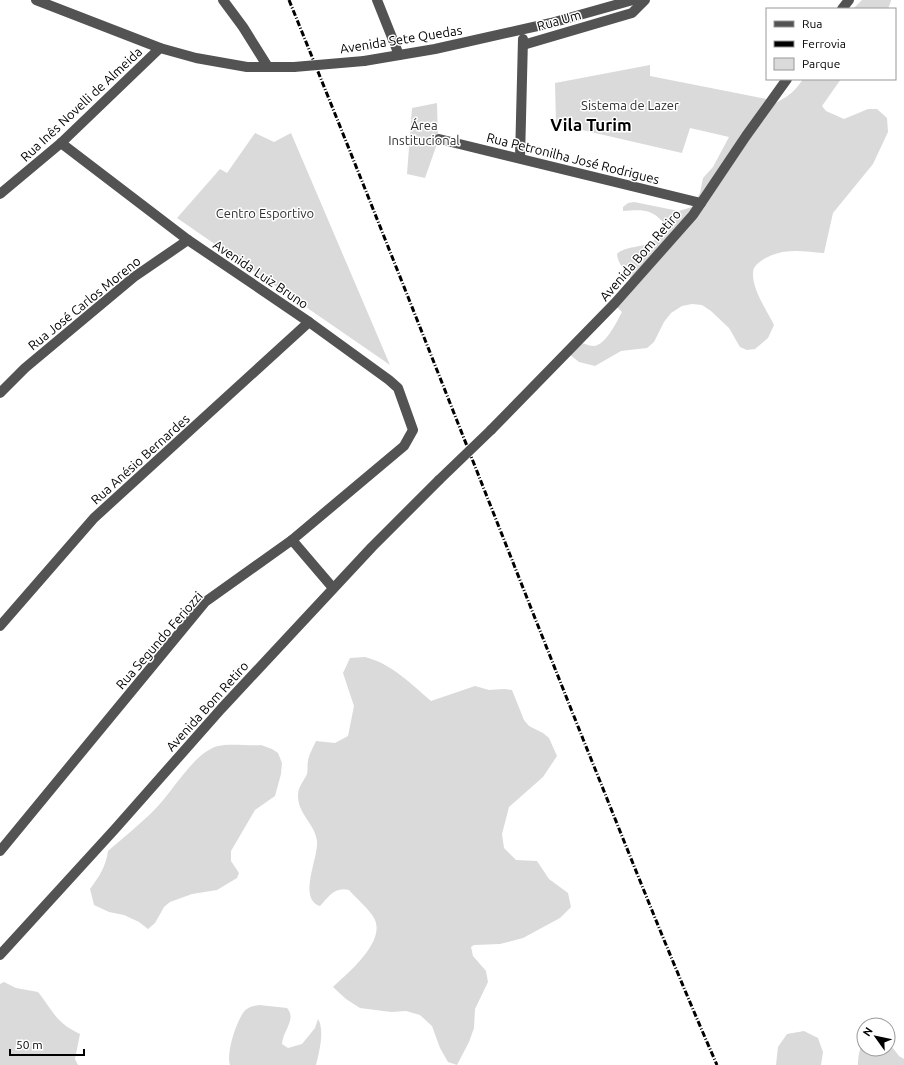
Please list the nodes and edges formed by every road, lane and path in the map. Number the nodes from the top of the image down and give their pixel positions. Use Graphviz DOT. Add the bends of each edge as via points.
graph roads {
  1 [pos="223,0"];
  2 [pos="377,0"];
  3 [pos="633,0"];
  4 [pos="645,0"];
  5 [pos="849,0"];
  6 [pos="42,1"];
  7 [pos="843,8"];
  8 [pos="523,29"];
  9 [pos="523,45"];
  10 [pos="160,48"];
  11 [pos="399,55"];
  12 [pos="268,67"];
  13 [pos="786,80"];
  14 [pos="439,139"];
  15 [pos="61,143"];
  16 [pos="520,158"];
  17 [pos="0,194"];
  18 [pos="701,203"];
  19 [pos="188,240"];
  20 [pos="309,322"];
  21 [pos="0,393"];
  22 [pos="404,446"];
  23 [pos="292,540"];
  24 [pos="333,588"];
  25 [pos="0,626"];
  26 [pos="0,851"];
  27 [pos="0,955"];
  1 -- 12 [label="street"];
  2 -- 11 [label="street"];
  3 -- 8 [label="street, Avenida Sete Quedas"];
  4 -- 9 [label="street, Rua Um" via="632,13"];
  5 -- 7 [label="street"];
  6 -- 10 [label="street, Avenida Sete Quedas"];
  8 -- 9 [label="street"];
  8 -- 11 [label="street, Avenida Sete Quedas"];
  9 -- 16 [label="street"];
  10 -- 12 [label="street, Avenida Sete Quedas" via="196,58 247,67"];
  10 -- 15 [label="street, Rua Inês Novelli de Almeida"];
  11 -- 12 [label="street, Avenida Sete Quedas, bridge" via="364,61"];
  13 -- 18 [label="street, Avenida Bom Retiro"];
  14 -- 16 [label="street, Rua Petronilha José Rodrigues"];
  15 -- 17 [label="street, Rua Inês Novelli de Almeida"];
  15 -- 19 [label="street, Avenida Luiz Bruno"];
  16 -- 18 [label="street, Rua Petronilha José Rodrigues"];
  18 -- 24 [label="street, Avenida Bom Retiro, bridge" via="615,303"];
  19 -- 20 [label="street, Avenida Luiz Bruno"];
  19 -- 21 [label="street, Rua José Carlos Moreno" via="134,277 25,368"];
  20 -- 22 [label="street, Avenida Luiz Bruno" via="398,388 413,430"];
  20 -- 25 [label="street, Rua Anésio Bernardes" via="94,518"];
  22 -- 23 [label="street, Rua Segundo Feriozzi"];
  23 -- 24 [label="street"];
  23 -- 26 [label="street, Rua Segundo Feriozzi" via="205,602"];
  24 -- 27 [label="street, Avenida Bom Retiro"];
}
